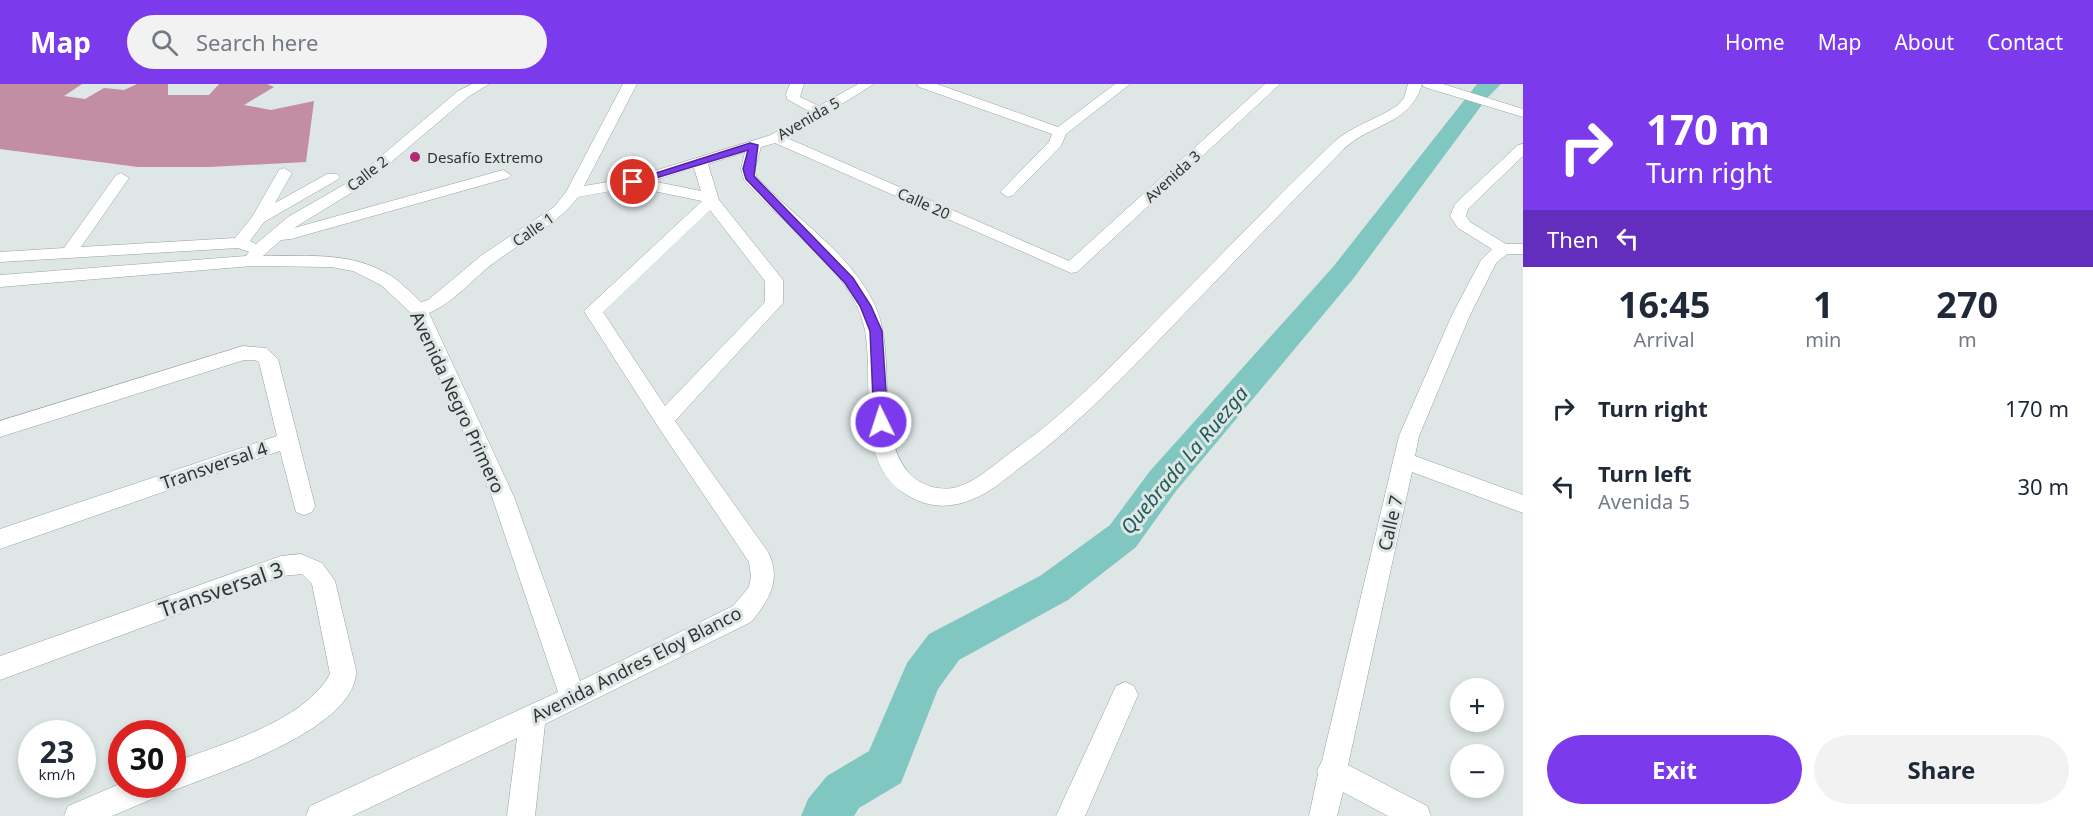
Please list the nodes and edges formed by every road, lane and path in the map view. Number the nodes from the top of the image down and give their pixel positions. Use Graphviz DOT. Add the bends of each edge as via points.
graph roads {
  1 [pos="482,84"];
  2 [pos="630,84"];
  3 [pos="797,84"];
  4 [pos="867,84"];
  5 [pos="924,84"];
  6 [pos="1123,84"];
  7 [pos="1273,84"];
  8 [pos="1425,84"];
  9 [pos="820,112"];
  10 [pos="1523,113"];
  11 [pos="1059,132"];
  12 [pos="776,138"];
  13 [pos="754,145"];
  14 [pos="1523,148"];
  15 [pos="700,162"];
  16 [pos="284,173"];
  17 [pos="503,175"];
  18 [pos="332,177"];
  19 [pos="121,178"];
  20 [pos="633,182"];
  21 [pos="1008,192"];
  22 [pos="573,193"];
  23 [pos="710,199"];
  24 [pos="259,218"];
  25 [pos="240,243"];
  26 [pos="1513,249"];
  27 [pos="260,252"];
  28 [pos="68,254"];
  29 [pos="0,257"];
  30 [pos="1071,268"];
  31 [pos="0,281"];
  32 [pos="419,310"];
  33 [pos="664,420"];
  34 [pos="0,429"];
  35 [pos="288,440"];
  36 [pos="1405,461"];
  37 [pos="1523,504"];
  38 [pos="304,506"];
  39 [pos="0,539"];
  40 [pos="0,669"];
  41 [pos="1125,695"];
  42 [pos="573,698"];
  43 [pos="533,716"];
  44 [pos="186,771"];
  45 [pos="1331,771"];
  46 [pos="121,798"];
  47 [pos="78,816"];
  48 [pos="320,816"];
  49 [pos="521,816"];
  50 [pos="1070,816"];
  51 [pos="1323,816"];
  52 [pos="1417,816"];
  1 -- 27 [label="street, Calle 2" via="463,94 359,182 294,220"];
  2 -- 22 [label="street, Calle 1"];
  3 -- 9 [label="street" via="794,99"];
  4 -- 9 [label="street, Avenida 5"];
  5 -- 11 [label="street"];
  6 -- 11 [label="street"];
  7 -- 30 [label="street, Avenida 3"];
  8 -- 10 [label="street"];
  8 -- 13 [label="street" via="1400,109 1341,143 1079,411 976,488 956,496 935,498 901,478 882,443 876,331 865,306 849,280 749,177"];
  9 -- 12 [label="street, Avenida 5"];
  11 -- 21 [label="street" via="1056,143"];
  12 -- 13 [label="street, Avenida 5"];
  12 -- 30 [label="street, Calle 20"];
  13 -- 15 [label="street, Avenida 5"];
  14 -- 26 [label="street" via="1461,207 1458,216 1464,225"];
  15 -- 20 [label="street, Avenida 5"];
  15 -- 23 [label="street"];
  16 -- 24 [label="street"];
  17 -- 27 [label="street"];
  18 -- 24 [label="street"];
  19 -- 28 [label="street"];
  20 -- 22 [label="street, Avenida 5"];
  20 -- 23 [label="street"];
  22 -- 32 [label="street, Calle 1" via="560,210 488,259 434,304"];
  23 -- 33 [label="street" via="774,280 774,303"];
  23 -- 33 [label="street, Avenida Andres Eloy Blanco" via="593,311"];
  24 -- 25 [label="street"];
  25 -- 27 [label="street"];
  25 -- 28 [label="street"];
  26 -- 36 [label="street, Calle 7" via="1490,260 1461,315 1409,436"];
  27 -- 31 [label="street, Avenida Negro Primero"];
  27 -- 32 [label="street, Avenida Negro Primero" via="357,266 387,281"];
  28 -- 29 [label="street"];
  32 -- 42 [label="street, Avenida Negro Primero" via="503,497"];
  33 -- 42 [label="street, Avenida Andres Eloy Blanco" via="760,559 765,575 758,596 742,614"];
  34 -- 35 [label="street, Transversal 4" via="243,353 259,353 268,359"];
  35 -- 38 [label="street"];
  35 -- 39 [label="street, Transversal 4"];
  36 -- 37 [label="street"];
  36 -- 45 [label="street, Calle 7"];
  40 -- 44 [label="street, Transversal 3" via="281,566 301,563 315,568 323,581 344,674 334,695 295,726"];
  41 -- 50 [label="street"];
  42 -- 43 [label="street, Avenida Andres Eloy Blanco"];
  43 -- 48 [label="street, Avenida Andres Eloy Blanco"];
  43 -- 49 [label="street"];
  45 -- 51 [label="street, Calle 7"];
  45 -- 52 [label="street"];
  46 -- 47 [label="street"];
}
